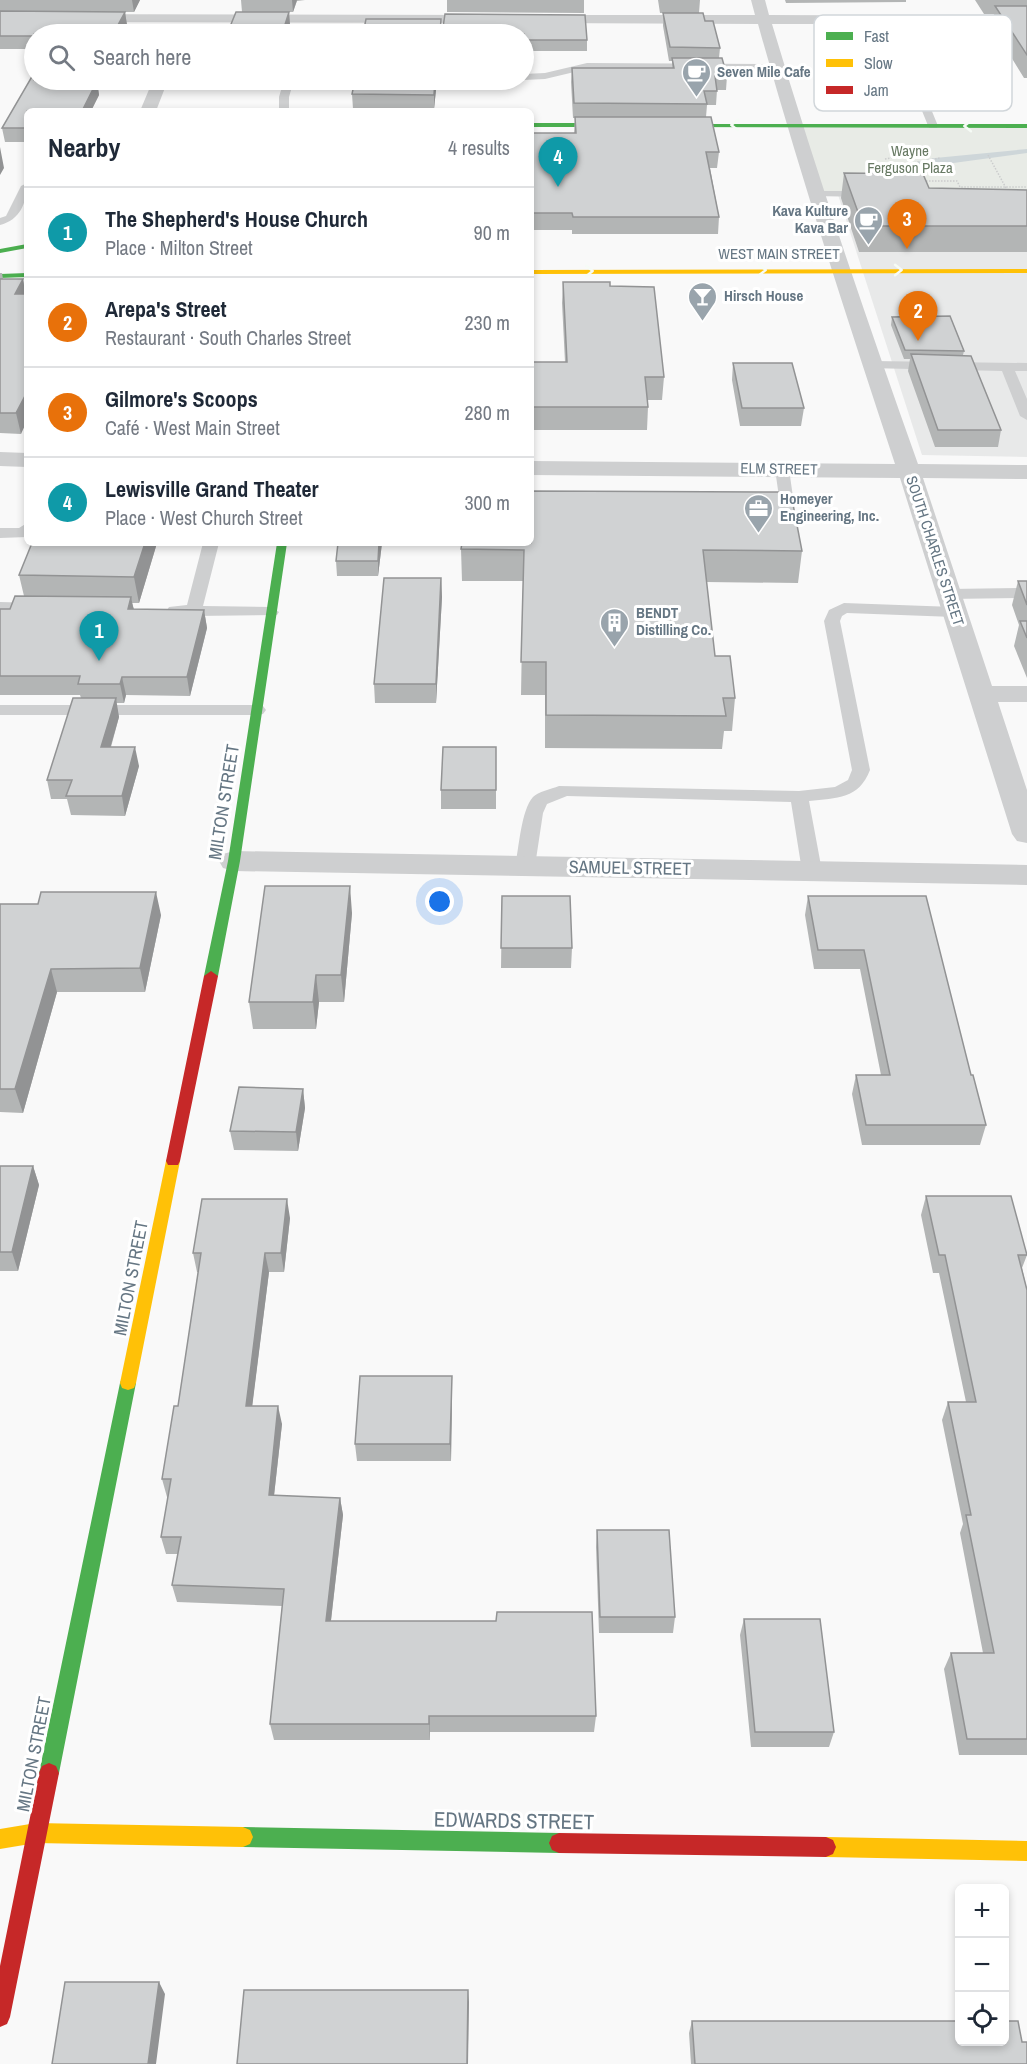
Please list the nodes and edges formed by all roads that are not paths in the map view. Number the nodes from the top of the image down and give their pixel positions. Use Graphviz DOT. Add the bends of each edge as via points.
graph roads {
  1 [pos="188,0"];
  2 [pos="758,0"];
  3 [pos="0,18"];
  4 [pos="503,19"];
  5 [pos="527,19"];
  6 [pos="765,19"];
  7 [pos="814,19"];
  8 [pos="181,20"];
  9 [pos="1012,20"];
  10 [pos="1027,20"];
  11 [pos="180,24"];
  12 [pos="778,67"];
  13 [pos="534,77"];
  14 [pos="156,90"];
  15 [pos="286,90"];
  16 [pos="149,108"];
  17 [pos="284,108"];
  18 [pos="927,111"];
  19 [pos="534,125"];
  20 [pos="794,126"];
  21 [pos="933,126"];
  22 [pos="1027,126"];
  23 [pos="24,192"];
  24 [pos="816,194"];
  25 [pos="885,194"];
  26 [pos="0,222"];
  27 [pos="24,247"];
  28 [pos="0,251"];
  29 [pos="840,270"];
  30 [pos="1027,271"];
  31 [pos="534,272"];
  32 [pos="24,275"];
  33 [pos="0,276"];
  34 [pos="872,365"];
  35 [pos="1007,367"];
  36 [pos="1027,367"];
  37 [pos="1027,416"];
  38 [pos="0,459"];
  39 [pos="24,460"];
  40 [pos="534,468"];
  41 [pos="782,469"];
  42 [pos="909,471"];
  43 [pos="1026,475"];
  44 [pos="750,507"];
  45 [pos="0,533"];
  46 [pos="24,533"];
  47 [pos="210,546"];
  48 [pos="282,546"];
  49 [pos="1027,593"];
  50 [pos="952,603"];
  51 [pos="0,607"];
  52 [pos="57,608"];
  53 [pos="160,610"];
  54 [pos="194,610"];
  55 [pos="272,612"];
  56 [pos="983,694"];
  57 [pos="1027,694"];
  58 [pos="0,711"];
  59 [pos="256,711"];
  60 [pos="799,797"];
  61 [pos="1027,834"];
  62 [pos="234,861"];
  63 [pos="525,866"];
  64 [pos="812,871"];
  65 [pos="1027,875"];
  66 [pos="36,1833"];
  67 [pos="0,1839"];
  68 [pos="1027,1851"];
  69 [pos="0,2017"];
  1 -- 8 [label="street"];
  2 -- 6 [label="street, SOUTH CHARLES STREET"];
  3 -- 8 [label="street"];
  4 -- 8 [label="street"];
  5 -- 6 [label="street"];
  6 -- 7 [label="street"];
  6 -- 12 [label="street, SOUTH CHARLES STREET"];
  8 -- 11 [label="street"];
  9 -- 10 [label="street"];
  12 -- 13 [label="lane" via="587,66"];
  12 -- 20 [label="street, SOUTH CHARLES STREET"];
  14 -- 16 [label="street"];
  15 -- 17 [label="lane"];
  18 -- 21 [label="lane"];
  20 -- 19 [label="street, one-way"];
  20 -- 21 [label="street"];
  20 -- 24 [label="street, SOUTH CHARLES STREET"];
  22 -- 21 [label="street, one-way"];
  23 -- 26 [label="lane" via="10,218"];
  24 -- 25 [label="lane"];
  24 -- 29 [label="street, SOUTH CHARLES STREET"];
  27 -- 28 [label="street"];
  29 -- 30 [label="street, WEST MAIN STREET, one-way"];
  31 -- 29 [label="street, WEST MAIN STREET, one-way"];
  29 -- 34 [label="street, SOUTH CHARLES STREET"];
  32 -- 33 [label="street"];
  34 -- 35 [label="lane"];
  34 -- 42 [label="street, SOUTH CHARLES STREET"];
  35 -- 36 [label="lane"];
  35 -- 37 [label="lane"];
  38 -- 39 [label="street"];
  40 -- 41 [label="street, ELM STREET"];
  41 -- 42 [label="street, ELM STREET"];
  41 -- 44 [label="lane" via="786,497 783,503"];
  42 -- 43 [label="street, ELM STREET"];
  42 -- 50 [label="street, SOUTH CHARLES STREET"];
  45 -- 46 [label="lane"];
  47 -- 54 [label="lane"];
  48 -- 55 [label="street, MILTON STREET"];
  49 -- 50 [label="lane"];
  50 -- 56 [label="street, SOUTH CHARLES STREET"];
  50 -- 60 [label="lane" via="844,608 835,614 832,621 861,770 856,783 839,792"];
  51 -- 52 [label="lane"];
  53 -- 54 [label="lane"];
  54 -- 55 [label="lane"];
  55 -- 59 [label="street, MILTON STREET"];
  56 -- 57 [label="street"];
  56 -- 61 [label="street, SOUTH CHARLES STREET"];
  58 -- 59 [label="lane"];
  59 -- 62 [label="street, MILTON STREET"];
  60 -- 63 [label="lane" via="565,790 540,800"];
  60 -- 64 [label="lane"];
  62 -- 63 [label="street, SAMUEL STREET"];
  62 -- 66 [label="street, MILTON STREET"];
  63 -- 64 [label="street, SAMUEL STREET"];
  64 -- 65 [label="street, SAMUEL STREET"];
  66 -- 67 [label="street, EDWARDS STREET"];
  66 -- 68 [label="street, EDWARDS STREET"];
  66 -- 69 [label="street, MILTON STREET"];
}
